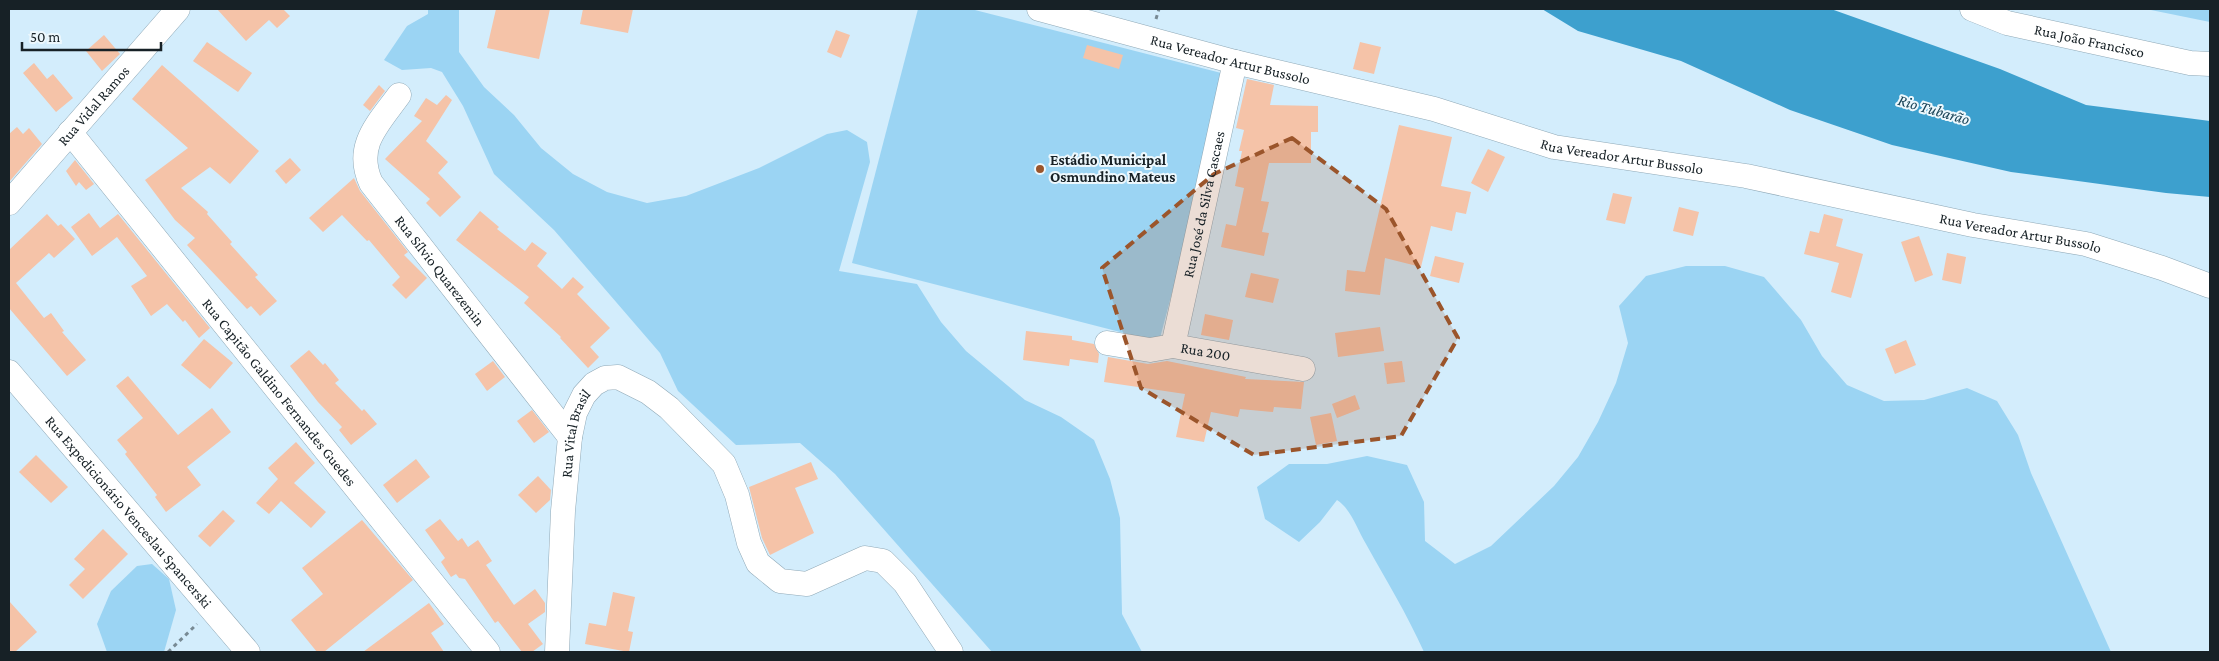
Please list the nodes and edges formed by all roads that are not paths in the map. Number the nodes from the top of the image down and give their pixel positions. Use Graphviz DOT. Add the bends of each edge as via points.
graph roads {
  1 [pos="178,9"];
  2 [pos="1039,9"];
  3 [pos="1972,9"];
  4 [pos="1235,62"];
  5 [pos="2210,64"];
  6 [pos="399,95"];
  7 [pos="70,132"];
  8 [pos="9,203"];
  9 [pos="2210,286"];
  10 [pos="1107,343"];
  11 [pos="1173,346"];
  12 [pos="1303,369"];
  13 [pos="9,372"];
  14 [pos="570,436"];
  15 [pos="248,652"];
  16 [pos="488,652"];
  17 [pos="557,652"];
  18 [pos="951,652"];
  1 -- 7 [label="street, Rua Vidal Ramos"];
  2 -- 4 [label="street, Rua Vereador Artur Bussolo"];
  3 -- 5 [label="street, Rua João Francisco" via="2038,31 2190,63"];
  4 -- 9 [label="street, Rua Vereador Artur Bussolo" via="1434,109 1554,147 1746,176 1973,225 2086,244"];
  4 -- 11 [label="street, Rua José da Silva Cascaes"];
  6 -- 14 [label="street, Rua Sílvio Quarezemin" via="374,130 364,154 363,162 370,183"];
  7 -- 8 [label="street, Rua Vidal Ramos"];
  7 -- 16 [label="street, Rua Capitão Galdino Fernandes Guedes"];
  10 -- 11 [label="street, Rua 200" via="1150,350"];
  11 -- 12 [label="street, Rua 200"];
  13 -- 15 [label="street, Rua Expedicionário Venceslau Spancerski"];
  14 -- 17 [label="street, Rua Vital Brasil"];
  14 -- 18 [label="street, Rua Vital Brasil" via="575,413 594,384 605,378 618,377 648,392 669,408 724,464 758,563 780,580 807,584 865,558 883,561 905,583"];
}
